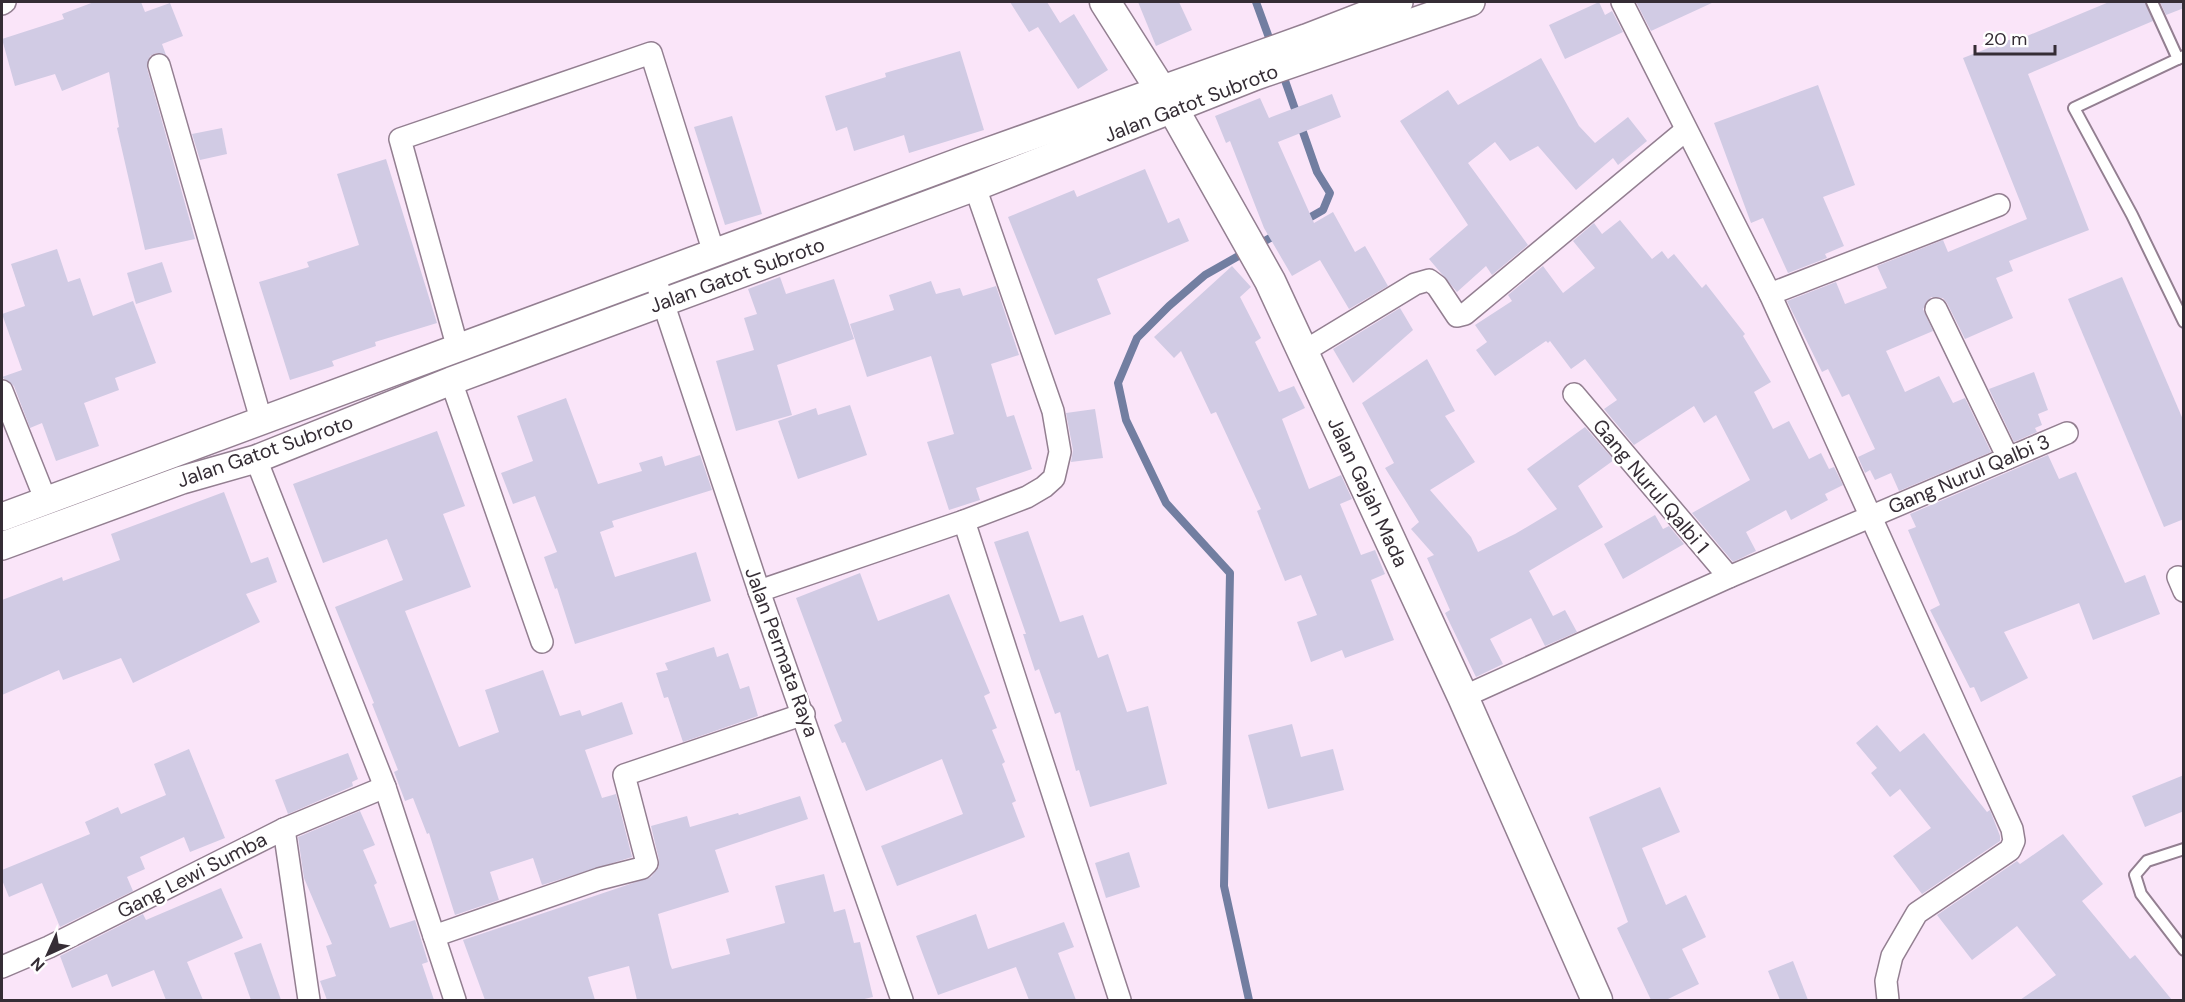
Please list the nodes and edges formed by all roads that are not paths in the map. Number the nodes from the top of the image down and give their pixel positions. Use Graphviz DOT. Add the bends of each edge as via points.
graph roads {
  1 [pos="1105,2"];
  2 [pos="1399,2"];
  3 [pos="1471,2"];
  4 [pos="1622,2"];
  5 [pos="2152,2"];
  6 [pos="1308,48"];
  7 [pos="2181,58"];
  8 [pos="159,65"];
  9 [pos="1167,100"];
  10 [pos="1686,130"];
  11 [pos="975,187"];
  12 [pos="1999,205"];
  13 [pos="714,253"];
  14 [pos="654,275"];
  15 [pos="1770,294"];
  16 [pos="663,303"];
  17 [pos="1936,309"];
  18 [pos="2184,322"];
  19 [pos="458,349"];
  20 [pos="1303,351"];
  21 [pos="451,381"];
  22 [pos="2,391"];
  23 [pos="1574,394"];
  24 [pos="253,426"];
  25 [pos="2067,433"];
  26 [pos="2008,458"];
  27 [pos="256,459"];
  28 [pos="46,501"];
  29 [pos="1872,515"];
  30 [pos="2,517"];
  31 [pos="964,521"];
  32 [pos="2,546"];
  33 [pos="1728,577"];
  34 [pos="759,591"];
  35 [pos="542,642"];
  36 [pos="1463,697"];
  37 [pos="804,714"];
  38 [pos="385,787"];
  39 [pos="284,829"];
  40 [pos="2184,849"];
  41 [pos="434,936"];
  42 [pos="2184,950"];
  43 [pos="2,968"];
  44 [pos="309,1000"];
  45 [pos="455,1000"];
  46 [pos="902,1000"];
  47 [pos="1120,1000"];
  48 [pos="1598,1000"];
  49 [pos="1888,1000"];
  1 -- 9 [label="main road, Jalan Gajah Mada"];
  2 -- 6 [label="street, Jalan Gatot Subroto"];
  3 -- 6 [label="street, Jalan Gatot Subroto"];
  4 -- 10 [label="street"];
  5 -- 7 [label="lane"];
  6 -- 9 [label="street, Jalan Gatot Subroto"];
  7 -- 18 [label="lane" via="2074,108 2132,214"];
  8 -- 24 [label="street"];
  9 -- 11 [label="street, Jalan Gatot Subroto"];
  9 -- 13 [label="street, Jalan Gatot Subroto"];
  9 -- 20 [label="main road, Jalan Gajah Mada" via="1270,281"];
  10 -- 15 [label="street"];
  10 -- 20 [label="street" via="1465,314 1457,316 1430,280 1415,284"];
  11 -- 16 [label="street, Jalan Gatot Subroto"];
  11 -- 31 [label="street" via="1053,411 1060,452 1054,478 1044,487"];
  12 -- 15 [label="street"];
  13 -- 14 [label="street, Jalan Gatot Subroto"];
  13 -- 19 [label="street" via="651,53 400,139"];
  14 -- 16 [label="street, Jalan Permata Raya"];
  14 -- 19 [label="street, Jalan Gatot Subroto"];
  15 -- 29 [label="street"];
  16 -- 21 [label="street, Jalan Gatot Subroto"];
  16 -- 34 [label="street, Jalan Permata Raya"];
  17 -- 26 [label="street"];
  19 -- 24 [label="street, Jalan Gatot Subroto"];
  20 -- 36 [label="main road, Jalan Gajah Mada"];
  21 -- 27 [label="street, Jalan Gatot Subroto"];
  21 -- 35 [label="street"];
  22 -- 28 [label="street"];
  23 -- 33 [label="street, Gang Nurul Qalbi 1"];
  24 -- 27 [label="street"];
  24 -- 28 [label="street, Jalan Gatot Subroto"];
  25 -- 26 [label="street, Gang Nurul Qalbi 3"];
  26 -- 29 [label="street, Gang Nurul Qalbi 3"];
  27 -- 32 [label="street, Jalan Gatot Subroto" via="182,480"];
  27 -- 38 [label="street"];
  28 -- 30 [label="street, Jalan Gatot Subroto"];
  29 -- 33 [label="street, Gang Nurul Qalbi 3"];
  29 -- 49 [label="street" via="2014,841 2006,853 1917,913 1892,956 1886,981"];
  31 -- 34 [label="street"];
  31 -- 47 [label="street"];
  33 -- 36 [label="street, Gang Nurul Qalbi 3"];
  34 -- 37 [label="street, Jalan Permata Raya"];
  36 -- 48 [label="main road, Jalan Gajah Mada"];
  37 -- 41 [label="street" via="624,775 647,863 642,868"];
  37 -- 46 [label="street, Jalan Permata Raya"];
  38 -- 39 [label="street, Gang Lewi Sumba"];
  38 -- 41 [label="street"];
  39 -- 43 [label="street, Gang Lewi Sumba"];
  39 -- 44 [label="street"];
  40 -- 42 [label="lane" via="2147,861 2134,875 2141,894"];
  41 -- 45 [label="street"];
}
